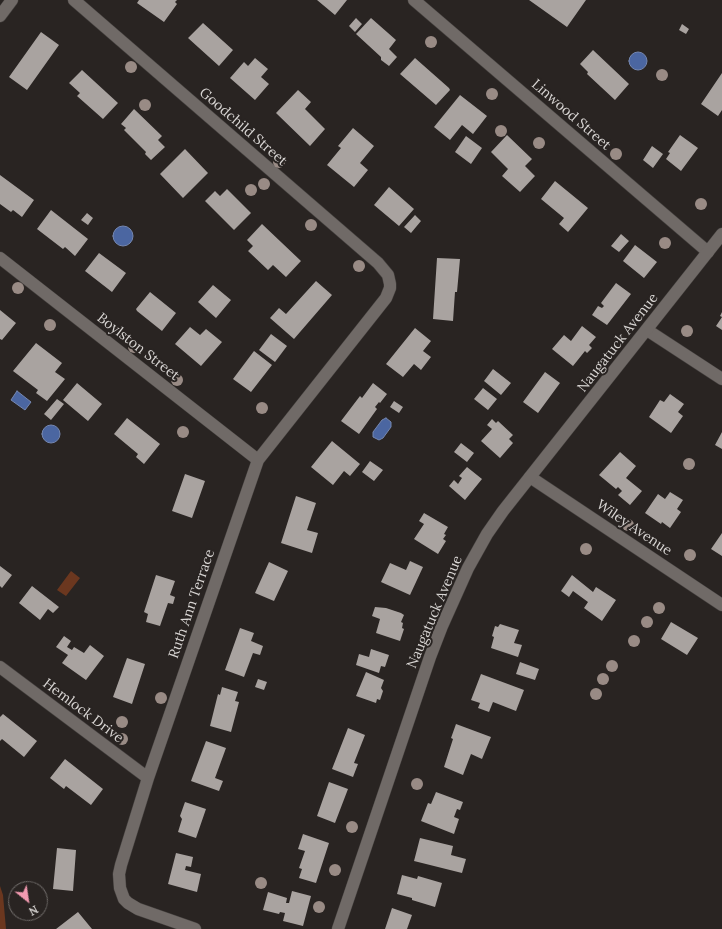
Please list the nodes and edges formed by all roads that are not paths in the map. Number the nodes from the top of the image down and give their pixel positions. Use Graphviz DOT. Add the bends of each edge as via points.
graph roads {
  1 [pos="12,0"];
  2 [pos="74,0"];
  3 [pos="414,0"];
  4 [pos="0,16"];
  5 [pos="722,234"];
  6 [pos="708,252"];
  7 [pos="0,258"];
  8 [pos="390,280"];
  9 [pos="647,330"];
  10 [pos="722,379"];
  11 [pos="258,460"];
  12 [pos="530,477"];
  13 [pos="722,605"];
  14 [pos="0,667"];
  15 [pos="148,778"];
  16 [pos="195,929"];
  17 [pos="338,929"];
  1 -- 4 [label="street"];
  2 -- 8 [label="street, Goodchild Street" via="378,264"];
  3 -- 6 [label="street, Linwood Street"];
  5 -- 6 [label="street, Naugatuck Avenue"];
  6 -- 9 [label="street, Naugatuck Avenue"];
  7 -- 11 [label="street, Boylston Street"];
  8 -- 11 [label="street, Ruth Ann Terrace" via="386,298"];
  9 -- 10 [label="street"];
  9 -- 12 [label="street, Naugatuck Avenue"];
  11 -- 15 [label="street, Ruth Ann Terrace"];
  12 -- 13 [label="street, Wiley Avenue"];
  12 -- 17 [label="street, Naugatuck Avenue" via="487,534 448,612 425,672"];
  14 -- 15 [label="street, Hemlock Drive"];
  15 -- 16 [label="street, Ruth Ann Terrace" via="121,865 121,893 128,903 138,909"];
}
